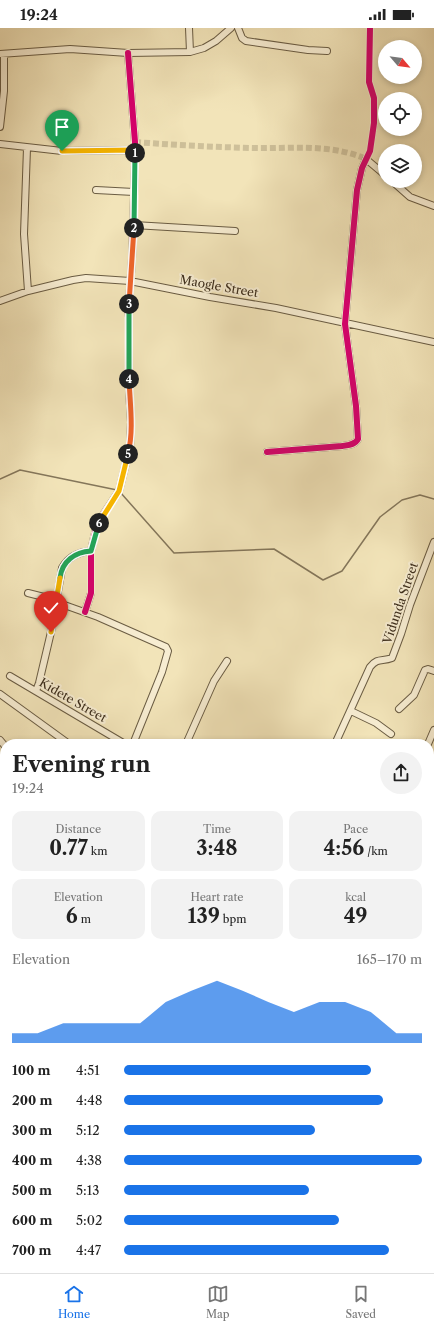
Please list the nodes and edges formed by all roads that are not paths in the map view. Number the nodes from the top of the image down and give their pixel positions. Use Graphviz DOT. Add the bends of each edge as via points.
graph roads {
  1 [pos="189,28"];
  2 [pos="238,28"];
  3 [pos="229,29"];
  4 [pos="327,51"];
  5 [pos="190,52"];
  6 [pos="128,53"];
  7 [pos="2,54"];
  8 [pos="0,127"];
  9 [pos="0,144"];
  10 [pos="27,148"];
  11 [pos="135,150"];
  12 [pos="378,169"];
  13 [pos="400,188"];
  14 [pos="96,190"];
  15 [pos="134,192"];
  16 [pos="434,206"];
  17 [pos="134,225"];
  18 [pos="235,231"];
  19 [pos="130,281"];
  20 [pos="28,290"];
  21 [pos="0,301"];
  22 [pos="345,324"];
  23 [pos="434,342"];
  24 [pos="267,452"];
  25 [pos="434,542"];
  26 [pos="91,551"];
  27 [pos="28,593"];
  28 [pos="56,603"];
  29 [pos="85,612"];
  30 [pos="227,661"];
  31 [pos="434,671"];
  32 [pos="10,676"];
  33 [pos="36,691"];
  34 [pos="0,694"];
  35 [pos="398,709"];
  36 [pos="351,710"];
  37 [pos="391,734"];
  38 [pos="62,739"];
  39 [pos="117,739"];
  40 [pos="136,739"];
  41 [pos="188,739"];
  42 [pos="338,739"];
  1 -- 5 [label="street"];
  2 -- 4 [label="street" via="246,41"];
  3 -- 5 [label="street" via="216,41"];
  5 -- 6 [label="street"];
  6 -- 7 [label="street" via="70,49"];
  6 -- 11 [label="street"];
  7 -- 8 [label="street" via="4,91"];
  9 -- 10 [label="street"];
  10 -- 11 [label="street" via="62,151"];
  10 -- 20 [label="street" via="24,234"];
  11 -- 15 [label="street"];
  12 -- 22 [label="street" via="366,159 360,175"];
  13 -- 16 [label="street" via="410,197"];
  14 -- 15 [label="street"];
  15 -- 17 [label="street"];
  17 -- 18 [label="street"];
  17 -- 19 [label="street"];
  19 -- 20 [label="street, Maogle Street" via="86,278"];
  19 -- 22 [label="street, Maogle Street"];
  19 -- 26 [label="street" via="130,447 119,491 97,525"];
  20 -- 21 [label="street, Maogle Street"];
  22 -- 23 [label="street, Maogle Street"];
  22 -- 24 [label="street" via="356,406 357,442 342,446"];
  25 -- 36 [label="street, Vidunda Street" via="410,604 396,650 392,658 373,662"];
  26 -- 28 [label="street" via="74,555 64,564"];
  26 -- 29 [label="street" via="91,593"];
  27 -- 28 [label="street"];
  28 -- 29 [label="street"];
  28 -- 33 [label="street"];
  29 -- 40 [label="street" via="162,645 168,651"];
  30 -- 41 [label="street" via="214,681"];
  31 -- 35 [label="street" via="426,670 414,695"];
  32 -- 33 [label="street, Kidete Street"];
  33 -- 39 [label="street, Kidete Street"];
  34 -- 38 [label="street"];
  36 -- 37 [label="street"];
  36 -- 42 [label="street, Vidunda Street"];
}
